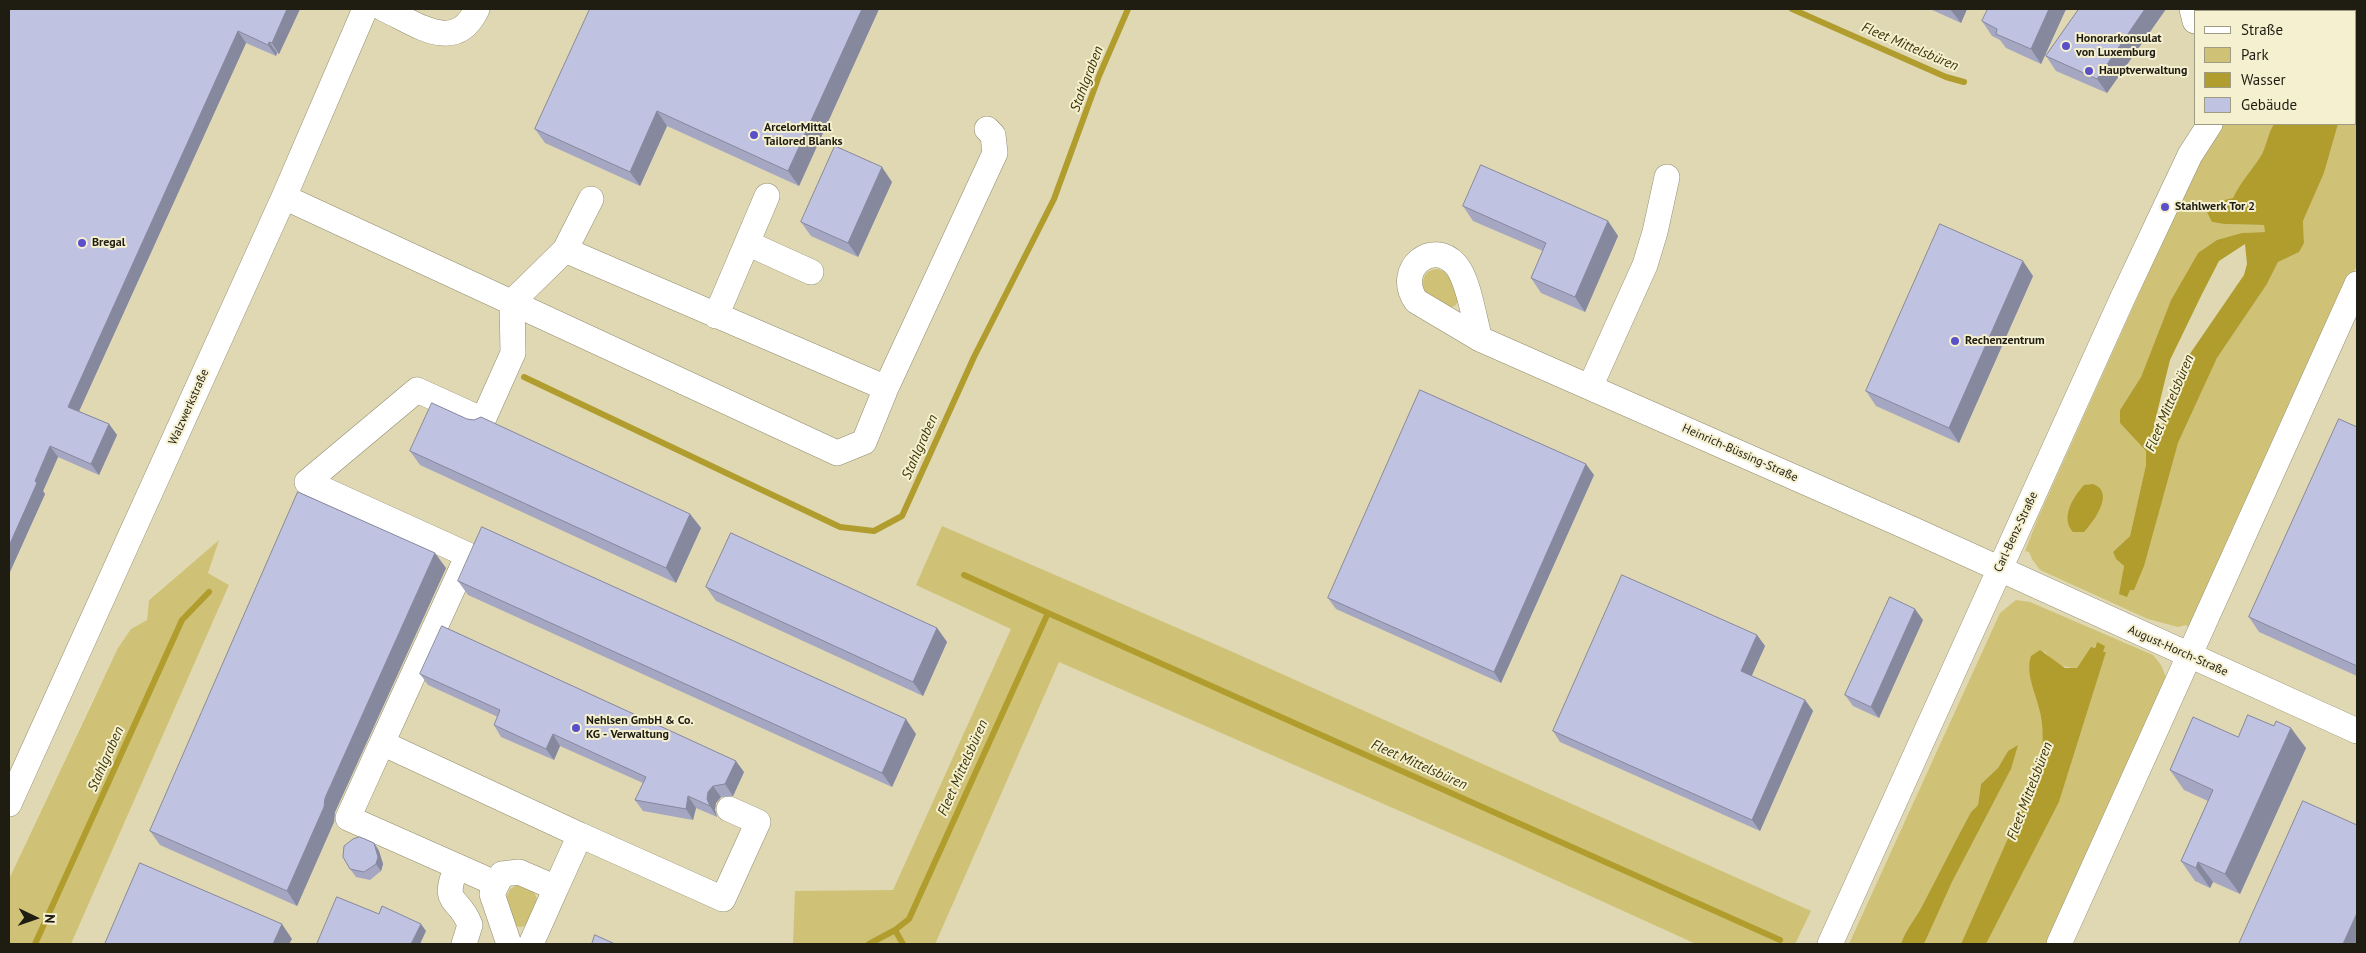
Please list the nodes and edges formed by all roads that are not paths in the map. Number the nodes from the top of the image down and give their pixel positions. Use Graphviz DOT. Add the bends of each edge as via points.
graph roads {
  1 [pos="365,9"];
  2 [pos="384,9"];
  3 [pos="477,9"];
  4 [pos="2209,125"];
  5 [pos="987,129"];
  6 [pos="1667,177"];
  7 [pos="767,196"];
  8 [pos="284,197"];
  9 [pos="591,199"];
  10 [pos="747,244"];
  11 [pos="565,250"];
  12 [pos="811,272"];
  13 [pos="2357,284"];
  14 [pos="512,302"];
  15 [pos="716,316"];
  16 [pos="1480,339"];
  17 [pos="1590,387"];
  18 [pos="886,388"];
  19 [pos="1999,569"];
  20 [pos="2190,656"];
  21 [pos="2357,731"];
  22 [pos="382,743"];
  23 [pos="9,804"];
  24 [pos="729,809"];
  25 [pos="580,834"];
  26 [pos="457,866"];
  27 [pos="497,884"];
  28 [pos="556,888"];
  29 [pos="464,944"];
  30 [pos="510,944"];
  31 [pos="531,944"];
  32 [pos="1830,944"];
  33 [pos="2059,944"];
  1 -- 8 [label="street, Walzwerkstraße"];
  2 -- 3 [label="street" via="444,35 469,25"];
  4 -- 19 [label="street, Carl-Benz-Straße" via="2190,155"];
  5 -- 18 [label="street" via="993,135 995,153"];
  6 -- 17 [label="street" via="1645,265"];
  7 -- 10 [label="street"];
  8 -- 14 [label="street"];
  8 -- 23 [label="street, Walzwerkstraße"];
  9 -- 11 [label="street"];
  10 -- 12 [label="street"];
  10 -- 15 [label="street"];
  11 -- 14 [label="street"];
  11 -- 15 [label="street"];
  13 -- 20 [label="street"];
  14 -- 18 [label="street" via="837,452 864,442"];
  14 -- 22 [label="street" via="513,353 482,420 417,390 306,482 468,554"];
  15 -- 18 [label="street"];
  16 -- 17 [label="street, Heinrich-Büssing-Straße"];
  17 -- 19 [label="street, Heinrich-Büssing-Straße"];
  19 -- 20 [label="street, August-Horch-Straße"];
  19 -- 32 [label="street, Carl-Benz-Straße"];
  20 -- 21 [label="street, August-Horch-Straße"];
  20 -- 33 [label="street"];
  22 -- 25 [label="street"];
  22 -- 26 [label="street" via="348,818"];
  24 -- 25 [label="street" via="758,822 723,899"];
  25 -- 28 [label="street"];
  26 -- 27 [label="street"];
  26 -- 29 [label="street" via="448,890 452,900 468,918 470,925"];
  27 -- 28 [label="street" via="502,874 519,872"];
  27 -- 30 [label="street" via="492,894"];
  28 -- 31 [label="street"];
}
